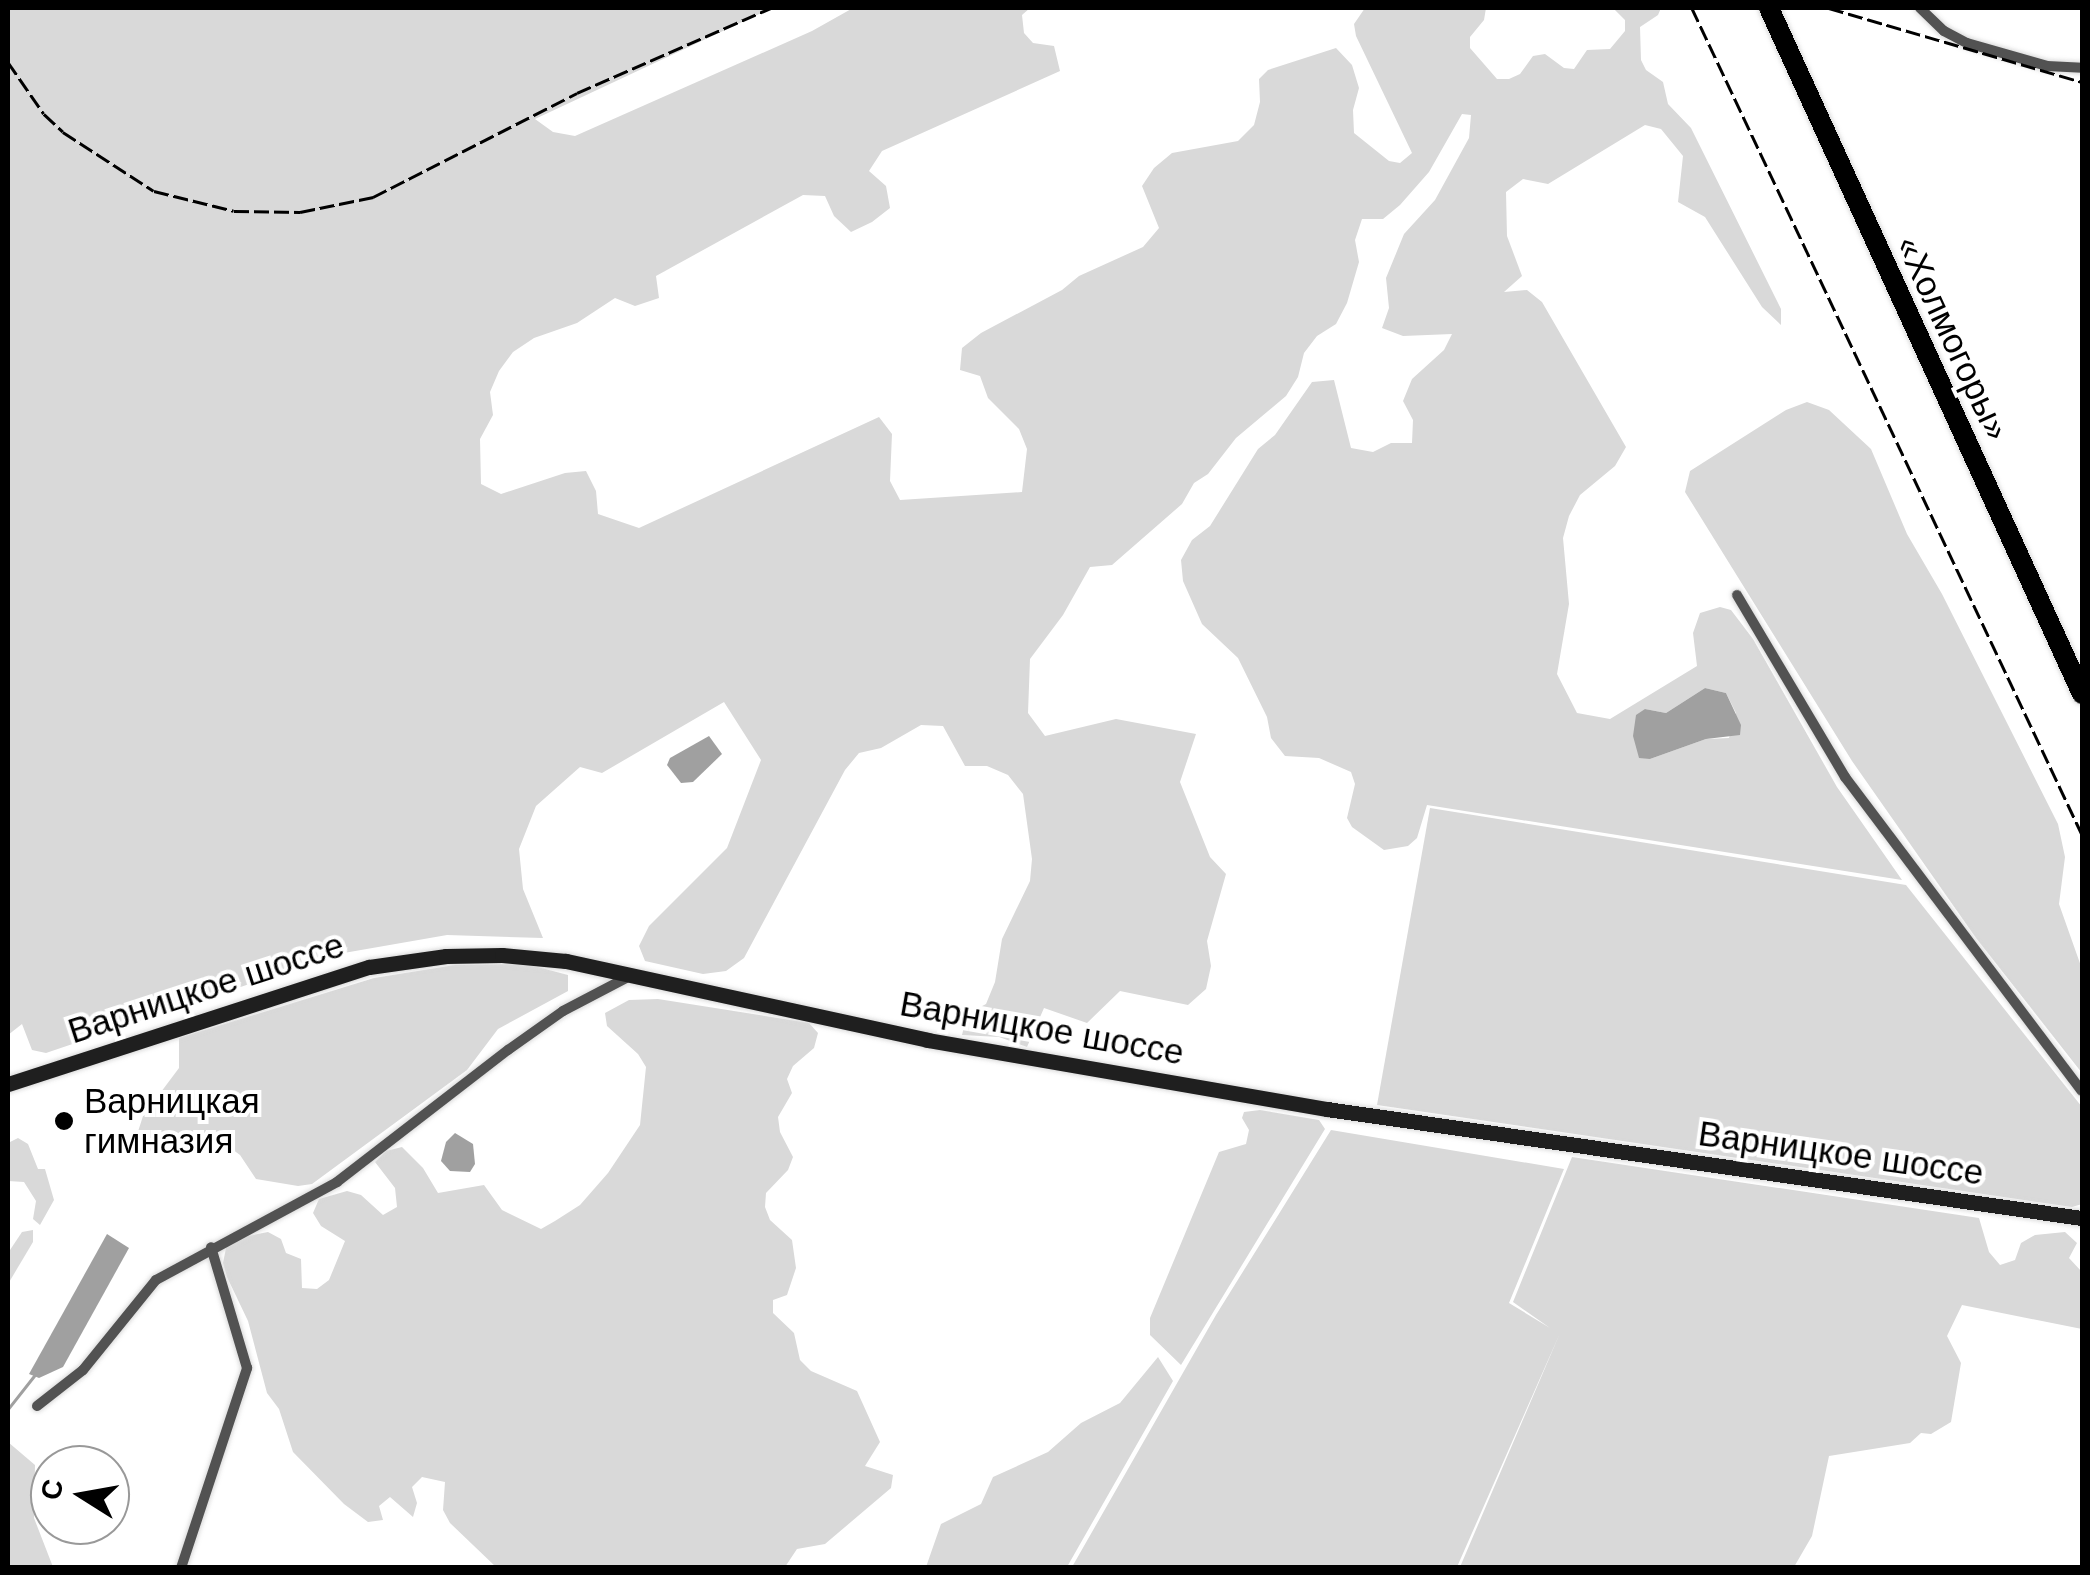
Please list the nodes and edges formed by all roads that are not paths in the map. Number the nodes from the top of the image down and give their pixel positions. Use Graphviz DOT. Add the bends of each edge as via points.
graph roads {
  1 [pos="1768,8"];
  2 [pos="1780,8"];
  3 [pos="1920,8"];
  4 [pos="2082,68"];
  5 [pos="1737,595"];
  6 [pos="2082,666"];
  7 [pos="2082,694"];
  8 [pos="634,974"];
  9 [pos="8,1084"];
  10 [pos="2082,1091"];
  11 [pos="2082,1218"];
  12 [pos="210,1247"];
  13 [pos="37,1406"];
  14 [pos="181,1568"];
  1 -- 7 [label="highway, «Холмогоры»"];
  2 -- 6 [label="highway, «Холмогоры»"];
  3 -- 4 [label="street" via="1966,43 2047,66"];
  5 -- 10 [label="street" via="1855,791"];
  8 -- 9 [label="street, Варницкое шоссе" via="502,956 446,956 369,968"];
  8 -- 11 [label="street, Варницкое шоссе" via="927,1040 1311,1106"];
  8 -- 12 [label="street" via="508,1050 336,1182"];
  12 -- 13 [label="street" via="156,1280 83,1370"];
  12 -- 14 [label="street" via="248,1368"];
}
